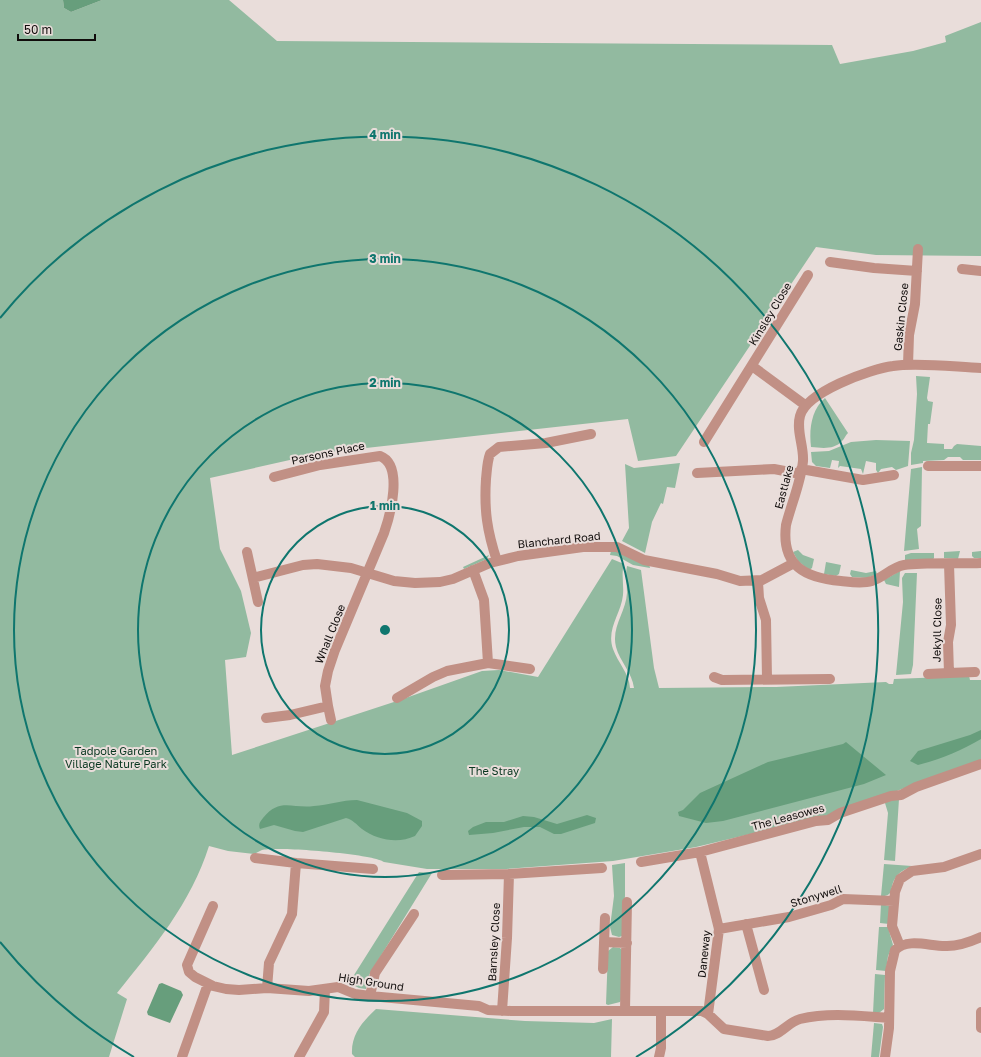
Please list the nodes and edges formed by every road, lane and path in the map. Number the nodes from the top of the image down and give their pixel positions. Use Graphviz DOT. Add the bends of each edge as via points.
graph roads {
  1 [pos="918,249"];
  2 [pos="830,262"];
  3 [pos="962,269"];
  4 [pos="917,271"];
  5 [pos="981,271"];
  6 [pos="808,275"];
  7 [pos="908,365"];
  8 [pos="752,366"];
  9 [pos="981,368"];
  10 [pos="805,405"];
  11 [pos="591,434"];
  12 [pos="704,442"];
  13 [pos="928,466"];
  14 [pos="981,466"];
  15 [pos="801,472"];
  16 [pos="697,473"];
  17 [pos="894,475"];
  18 [pos="274,477"];
  19 [pos="247,552"];
  20 [pos="497,561"];
  21 [pos="794,563"];
  22 [pos="949,564"];
  23 [pos="981,564"];
  24 [pos="473,570"];
  25 [pos="366,574"];
  26 [pos="253,578"];
  27 [pos="758,582"];
  28 [pos="258,602"];
  29 [pos="488,663"];
  30 [pos="530,669"];
  31 [pos="975,672"];
  32 [pos="949,673"];
  33 [pos="928,674"];
  34 [pos="714,677"];
  35 [pos="830,678"];
  36 [pos="767,679"];
  37 [pos="397,698"];
  38 [pos="328,706"];
  39 [pos="266,718"];
  40 [pos="331,720"];
  41 [pos="981,764"];
  42 [pos="700,852"];
  43 [pos="981,854"];
  44 [pos="255,858"];
  45 [pos="641,862"];
  46 [pos="296,863"];
  47 [pos="602,868"];
  48 [pos="374,869"];
  49 [pos="509,874"];
  50 [pos="442,875"];
  51 [pos="894,901"];
  52 [pos="627,902"];
  53 [pos="213,906"];
  54 [pos="414,914"];
  55 [pos="605,918"];
  56 [pos="746,924"];
  57 [pos="720,930"];
  58 [pos="981,937"];
  59 [pos="604,942"];
  60 [pos="627,943"];
  61 [pos="900,946"];
  62 [pos="603,969"];
  63 [pos="208,984"];
  64 [pos="266,988"];
  65 [pos="325,989"];
  66 [pos="764,990"];
  67 [pos="370,996"];
  68 [pos="625,1010"];
  69 [pos="502,1011"];
  70 [pos="660,1012"];
  71 [pos="981,1012"];
  72 [pos="708,1014"];
  73 [pos="889,1018"];
  74 [pos="981,1028"];
  75 [pos="182,1057"];
  76 [pos="300,1057"];
  77 [pos="659,1057"];
  78 [pos="885,1057"];
  1 -- 4 [label="street, Gaskin Close"];
  2 -- 4 [label="street, Gaskin Close"];
  3 -- 5 [label="street"];
  4 -- 7 [label="street, Gaskin Close"];
  6 -- 8 [label="street, Kinsley Close"];
  7 -- 9 [label="street"];
  7 -- 10 [label="street" via="876,370 832,387"];
  8 -- 10 [label="street"];
  8 -- 12 [label="street, Kinsley Close"];
  10 -- 15 [label="street, Eastlake" via="800,414 799,424 803,450"];
  11 -- 20 [label="street" via="539,444 499,447 490,454 485,513"];
  13 -- 14 [label="street"];
  15 -- 16 [label="street" via="774,469"];
  15 -- 17 [label="street" via="863,480"];
  15 -- 21 [label="street, Eastlake" via="785,536"];
  18 -- 25 [label="street, Parsons Place" via="320,465 367,457 380,456 387,461 393,482 392,507"];
  19 -- 26 [label="street"];
  20 -- 24 [label="street, Blanchard Road"];
  20 -- 27 [label="street, Blanchard Road" via="527,554 614,547 644,560 717,574 734,580"];
  21 -- 22 [label="street, Eastlake" via="806,574 817,579 857,583 873,581 904,565"];
  21 -- 27 [label="street"];
  22 -- 23 [label="street, Eastlake"];
  22 -- 32 [label="street, Jekyll Close"];
  24 -- 25 [label="street, Blanchard Road" via="449,580 415,583 394,582"];
  24 -- 29 [label="street" via="484,600"];
  25 -- 26 [label="street, Blanchard Road" via="344,567 317,564 303,565"];
  25 -- 38 [label="street, Whall Close" via="325,678"];
  26 -- 28 [label="street"];
  27 -- 36 [label="street" via="759,598 766,620"];
  29 -- 30 [label="street"];
  29 -- 37 [label="street" via="433,676"];
  31 -- 32 [label="street, Jekyll Close"];
  32 -- 33 [label="street, Jekyll Close"];
  34 -- 36 [label="street" via="722,680"];
  35 -- 36 [label="street"];
  38 -- 39 [label="street"];
  38 -- 40 [label="street, Whall Close"];
  41 -- 42 [label="street, The Leasowes" via="916,787 901,795 840,813 828,820"];
  42 -- 45 [label="street, The Leasowes"];
  42 -- 57 [label="street, Daneway"];
  43 -- 51 [label="street" via="948,866 905,874 897,884"];
  44 -- 46 [label="street"];
  46 -- 48 [label="street"];
  46 -- 64 [label="street" via="292,914 269,963"];
  47 -- 49 [label="street"];
  49 -- 50 [label="street"];
  49 -- 69 [label="street, Barnsley Close"];
  51 -- 56 [label="street, Stonywell" via="843,899 790,917"];
  51 -- 61 [label="street" via="892,929"];
  52 -- 60 [label="street"];
  53 -- 63 [label="street, High Ground" via="187,965 191,974"];
  54 -- 67 [label="street" via="375,973"];
  55 -- 59 [label="street"];
  56 -- 57 [label="street, Stonywell"];
  56 -- 66 [label="street"];
  57 -- 72 [label="street, Daneway"];
  58 -- 61 [label="street" via="949,946 910,943"];
  59 -- 60 [label="street"];
  59 -- 62 [label="street"];
  60 -- 68 [label="street"];
  61 -- 73 [label="street" via="893,953 890,971"];
  63 -- 64 [label="street, High Ground" via="233,990"];
  63 -- 75 [label="street"];
  64 -- 65 [label="street, High Ground" via="304,991"];
  65 -- 67 [label="street, High Ground" via="338,987 355,994"];
  65 -- 76 [label="street" via="324,1012"];
  67 -- 69 [label="street, High Ground" via="479,1006"];
  68 -- 69 [label="street, High Ground"];
  68 -- 70 [label="street, High Ground"];
  70 -- 72 [label="street, High Ground" via="702,1011"];
  70 -- 77 [label="street"];
  71 -- 74 [label="street"];
  72 -- 73 [label="street" via="724,1028 768,1036 775,1035 793,1022 812,1016"];
  73 -- 78 [label="street"];
}
